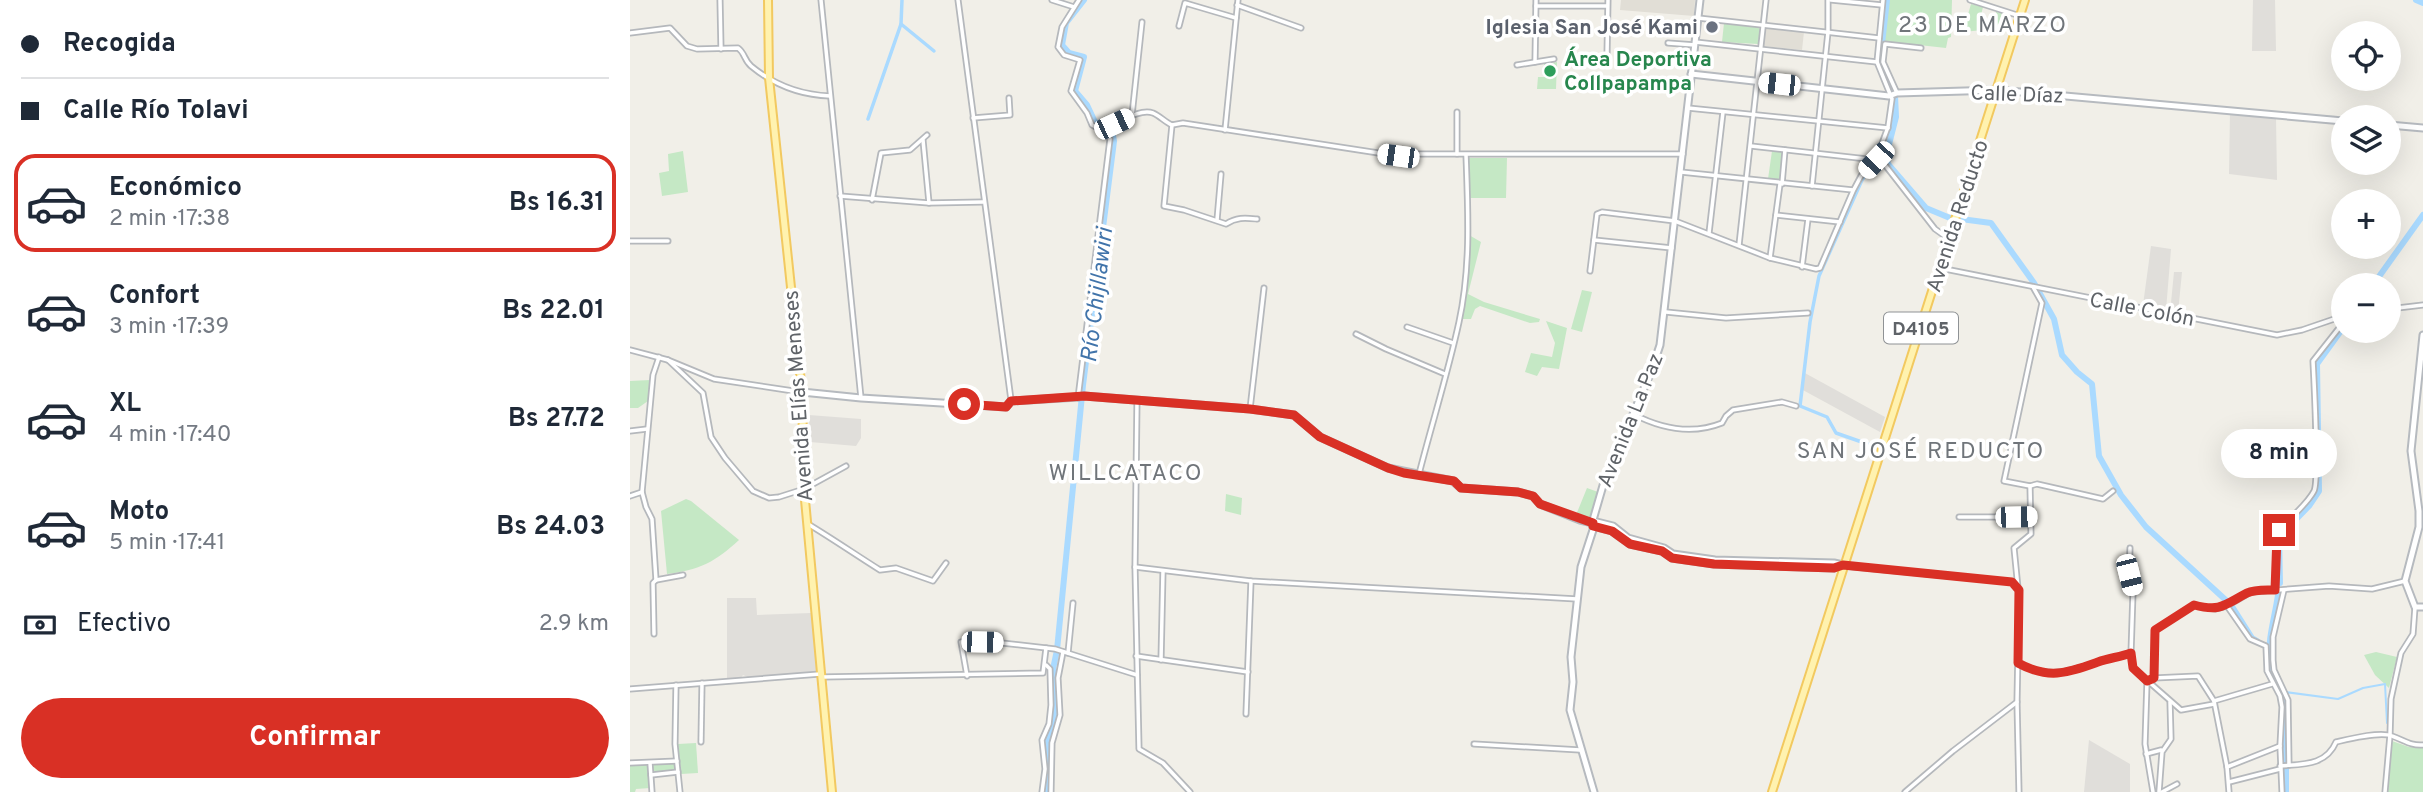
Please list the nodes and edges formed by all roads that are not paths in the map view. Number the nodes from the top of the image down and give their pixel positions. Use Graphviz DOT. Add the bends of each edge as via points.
graph roads {
  1 [pos="720,0"];
  2 [pos="768,0"];
  3 [pos="821,0"];
  4 [pos="958,0"];
  5 [pos="1052,0"];
  6 [pos="1079,0"];
  7 [pos="1574,0"];
  8 [pos="1608,0"];
  9 [pos="1700,0"];
  10 [pos="1766,0"];
  11 [pos="1830,0"];
  12 [pos="1970,0"];
  13 [pos="1990,0"];
  14 [pos="2025,0"];
  15 [pos="1851,1"];
  16 [pos="1237,3"];
  17 [pos="1536,3"];
  18 [pos="1883,3"];
  19 [pos="1574,6"];
  20 [pos="1607,6"];
  21 [pos="1988,6"];
  22 [pos="1074,7"];
  23 [pos="2020,16"];
  24 [pos="1236,18"];
  25 [pos="1698,18"];
  26 [pos="1142,22"];
  27 [pos="1763,25"];
  28 [pos="1179,26"];
  29 [pos="1301,28"];
  30 [pos="1828,32"];
  31 [pos="630,33"];
  32 [pos="1879,37"];
  33 [pos="1668,43"];
  34 [pos="1695,43"];
  35 [pos="1922,48"];
  36 [pos="721,49"];
  37 [pos="1760,49"];
  38 [pos="1607,55"];
  39 [pos="1826,56"];
  40 [pos="1554,59"];
  41 [pos="1535,62"];
  42 [pos="1877,62"];
  43 [pos="1517,65"];
  44 [pos="1692,74"];
  45 [pos="769,78"];
  46 [pos="1757,82"];
  47 [pos="1822,89"];
  48 [pos="1998,90"];
  49 [pos="1894,94"];
  50 [pos="830,96"];
  51 [pos="1009,98"];
  52 [pos="1688,108"];
  53 [pos="1723,111"];
  54 [pos="1457,112"];
  55 [pos="1132,115"];
  56 [pos="1754,115"];
  57 [pos="973,118"];
  58 [pos="2331,120"];
  59 [pos="1819,121"];
  60 [pos="1114,124"];
  61 [pos="1172,125"];
  62 [pos="2401,126"];
  63 [pos="1888,128"];
  64 [pos="2423,128"];
  65 [pos="1225,130"];
  66 [pos="927,135"];
  67 [pos="923,140"];
  68 [pos="1751,146"];
  69 [pos="1785,150"];
  70 [pos="1815,153"];
  71 [pos="1457,154"];
  72 [pos="1466,154"];
  73 [pos="1683,154"];
  74 [pos="1876,160"];
  75 [pos="1681,172"];
  76 [pos="1221,174"];
  77 [pos="1715,176"];
  78 [pos="1747,180"];
  79 [pos="1781,184"];
  80 [pos="1812,186"];
  81 [pos="1853,191"];
  82 [pos="840,196"];
  83 [pos="873,200"];
  84 [pos="983,202"];
  85 [pos="929,203"];
  86 [pos="1776,215"];
  87 [pos="1257,219"];
  88 [pos="1808,219"];
  89 [pos="1217,220"];
  90 [pos="1675,221"];
  91 [pos="1840,222"];
  92 [pos="1709,233"];
  93 [pos="1949,239"];
  94 [pos="1594,240"];
  95 [pos="630,241"];
  96 [pos="668,241"];
  97 [pos="1739,245"];
  98 [pos="1672,248"];
  99 [pos="1770,258"];
  100 [pos="1802,267"];
  101 [pos="1940,268"];
  102 [pos="1590,271"];
  103 [pos="2033,287"];
  104 [pos="1264,288"];
  105 [pos="2423,305"];
  106 [pos="2401,308"];
  107 [pos="1666,312"];
  108 [pos="1808,313"];
  109 [pos="2331,320"];
  110 [pos="1407,327"];
  111 [pos="1356,334"];
  112 [pos="2423,335"];
  113 [pos="2331,338"];
  114 [pos="1453,343"];
  115 [pos="630,350"];
  116 [pos="659,357"];
  117 [pos="668,360"];
  118 [pos="1445,374"];
  119 [pos="802,392"];
  120 [pos="1081,397"];
  121 [pos="861,398"];
  122 [pos="1137,400"];
  123 [pos="1011,401"];
  124 [pos="1796,407"];
  125 [pos="1250,409"];
  126 [pos="1633,414"];
  127 [pos="647,429"];
  128 [pos="630,431"];
  129 [pos="845,466"];
  130 [pos="1418,476"];
  131 [pos="2030,486"];
  132 [pos="804,489"];
  133 [pos="2113,491"];
  134 [pos="642,492"];
  135 [pos="630,496"];
  136 [pos="1959,517"];
  137 [pos="2031,517"];
  138 [pos="807,523"];
  139 [pos="1593,524"];
  140 [pos="2130,548"];
  141 [pos="946,563"];
  142 [pos="1843,565"];
  143 [pos="1135,567"];
  144 [pos="1163,571"];
  145 [pos="683,575"];
  146 [pos="656,580"];
  147 [pos="1251,581"];
  148 [pos="2405,581"];
  149 [pos="2019,590"];
  150 [pos="2275,590"];
  151 [pos="2284,590"];
  152 [pos="1577,599"];
  153 [pos="1073,603"];
  154 [pos="2227,606"];
  155 [pos="2415,607"];
  156 [pos="2423,607"];
  157 [pos="654,634"];
  158 [pos="1046,648"];
  159 [pos="1062,651"];
  160 [pos="2131,653"];
  161 [pos="1136,656"];
  162 [pos="1161,660"];
  163 [pos="1044,663"];
  164 [pos="2018,663"];
  165 [pos="1248,672"];
  166 [pos="821,675"];
  167 [pos="1137,675"];
  168 [pos="967,676"];
  169 [pos="2154,678"];
  170 [pos="2147,681"];
  171 [pos="702,683"];
  172 [pos="2273,684"];
  173 [pos="676,685"];
  174 [pos="630,689"];
  175 [pos="2017,702"];
  176 [pos="2170,702"];
  177 [pos="2214,703"];
  178 [pos="1246,714"];
  179 [pos="2390,735"];
  180 [pos="701,742"];
  181 [pos="1474,744"];
  182 [pos="2423,745"];
  183 [pos="2280,746"];
  184 [pos="1580,750"];
  185 [pos="2163,750"];
  186 [pos="2146,754"];
  187 [pos="677,761"];
  188 [pos="630,763"];
  189 [pos="650,763"];
  190 [pos="2289,765"];
  191 [pos="2227,766"];
  192 [pos="2280,767"];
  193 [pos="678,772"];
  194 [pos="651,775"];
  195 [pos="2229,782"];
  196 [pos="2177,784"];
  197 [pos="652,792"];
  198 [pos="680,792"];
  199 [pos="832,792"];
  200 [pos="1042,792"];
  201 [pos="1051,792"];
  202 [pos="1190,792"];
  203 [pos="1594,792"];
  204 [pos="1772,792"];
  205 [pos="1905,792"];
  206 [pos="2019,792"];
  207 [pos="2153,792"];
  208 [pos="2160,792"];
  209 [pos="2229,792"];
  210 [pos="2282,792"];
  211 [pos="2385,792"];
  1 -- 36 [label="street"];
  2 -- 45 [label="main road, Avenida Elías Meneses"];
  3 -- 50 [label="street"];
  4 -- 57 [label="street"];
  5 -- 22 [label="street"];
  6 -- 22 [label="street"];
  7 -- 19 [label="street"];
  8 -- 20 [label="street"];
  9 -- 25 [label="street, Avenida La Paz"];
  10 -- 27 [label="street"];
  11 -- 15 [label="street"];
  11 -- 30 [label="street"];
  12 -- 21 [label="street"];
  13 -- 21 [label="street"];
  14 -- 23 [label="main road, Avenida Reducto / D4105"];
  15 -- 18 [label="street"];
  16 -- 24 [label="street"];
  16 -- 29 [label="street"];
  17 -- 19 [label="street"];
  17 -- 41 [label="street"];
  18 -- 32 [label="street"];
  19 -- 20 [label="street"];
  20 -- 38 [label="street"];
  21 -- 23 [label="street"];
  22 -- 120 [label="street" via="1062,27 1058,47 1064,55 1080,60 1071,91 1092,125 1110,139"];
  23 -- 48 [label="main road, Avenida Reducto / D4105"];
  24 -- 28 [label="street" via="1185,3"];
  24 -- 65 [label="street"];
  25 -- 27 [label="street"];
  25 -- 34 [label="street, Avenida La Paz"];
  26 -- 55 [label="street"];
  27 -- 30 [label="street"];
  27 -- 37 [label="street"];
  30 -- 32 [label="street"];
  30 -- 39 [label="street"];
  31 -- 36 [label="street" via="670,28 687,46"];
  32 -- 42 [label="street"];
  33 -- 34 [label="street"];
  34 -- 37 [label="street"];
  34 -- 44 [label="street, Avenida La Paz"];
  35 -- 49 [label="street" via="1885,44 1883,62"];
  36 -- 45 [label="street" via="741,49 746,61"];
  37 -- 39 [label="street"];
  37 -- 46 [label="street"];
  39 -- 42 [label="street"];
  39 -- 47 [label="street"];
  40 -- 41 [label="street"];
  41 -- 43 [label="street"];
  42 -- 49 [label="street"];
  44 -- 46 [label="street, Calle Díaz"];
  44 -- 52 [label="street, Avenida La Paz"];
  45 -- 50 [label="street" via="796,92"];
  45 -- 119 [label="main road, Avenida Elías Meneses"];
  46 -- 47 [label="street, Calle Díaz"];
  46 -- 56 [label="street"];
  47 -- 49 [label="street, Calle Díaz"];
  47 -- 59 [label="street"];
  48 -- 49 [label="street, Calle Díaz"];
  48 -- 58 [label="street, Calle Díaz"];
  48 -- 93 [label="main road, Avenida Reducto / D4105"];
  49 -- 63 [label="street"];
  50 -- 82 [label="street"];
  51 -- 57 [label="street" via="1010,115"];
  52 -- 53 [label="street"];
  52 -- 73 [label="street, Avenida La Paz"];
  53 -- 56 [label="street"];
  53 -- 77 [label="street"];
  54 -- 71 [label="street"];
  55 -- 60 [label="street"];
  55 -- 61 [label="street" via="1148,112"];
  56 -- 59 [label="street"];
  56 -- 68 [label="street"];
  57 -- 84 [label="street"];
  59 -- 63 [label="street"];
  59 -- 70 [label="street"];
  61 -- 65 [label="street"];
  61 -- 89 [label="street" via="1164,206"];
  62 -- 64 [label="street"];
  63 -- 74 [label="street"];
  65 -- 71 [label="street" via="1398,156"];
  66 -- 67 [label="street"];
  67 -- 83 [label="street" via="910,150 881,153"];
  67 -- 85 [label="street"];
  68 -- 69 [label="street"];
  68 -- 78 [label="street"];
  69 -- 70 [label="street"];
  69 -- 79 [label="street"];
  70 -- 74 [label="street"];
  70 -- 80 [label="street"];
  71 -- 72 [label="street"];
  72 -- 73 [label="street"];
  72 -- 114 [label="street" via="1465,284"];
  73 -- 75 [label="street, Avenida La Paz"];
  74 -- 81 [label="street"];
  74 -- 93 [label="street"];
  75 -- 77 [label="street"];
  75 -- 90 [label="street, Avenida La Paz"];
  76 -- 89 [label="street"];
  77 -- 78 [label="street"];
  77 -- 92 [label="street"];
  78 -- 79 [label="street"];
  78 -- 97 [label="street"];
  79 -- 80 [label="street"];
  79 -- 86 [label="street"];
  80 -- 81 [label="street"];
  81 -- 91 [label="street"];
  82 -- 83 [label="street"];
  82 -- 121 [label="street"];
  83 -- 85 [label="street"];
  84 -- 85 [label="street"];
  84 -- 123 [label="street"];
  86 -- 88 [label="street"];
  86 -- 99 [label="street"];
  87 -- 89 [label="street" via="1234,219 1226,224"];
  88 -- 91 [label="street"];
  88 -- 100 [label="street"];
  90 -- 92 [label="street"];
  90 -- 94 [label="street" via="1602,212 1597,214"];
  90 -- 98 [label="street, Avenida La Paz"];
  91 -- 100 [label="street" via="1820,268"];
  92 -- 97 [label="street"];
  93 -- 101 [label="main road, Avenida Reducto / D4105"];
  94 -- 98 [label="street"];
  94 -- 102 [label="street"];
  95 -- 96 [label="street"];
  97 -- 99 [label="street"];
  98 -- 107 [label="street, Avenida La Paz"];
  99 -- 100 [label="street"];
  101 -- 103 [label="street, Calle Colón"];
  101 -- 142 [label="main road, Avenida Reducto / D4105"];
  103 -- 109 [label="street, Calle Colón" via="2277,335"];
  103 -- 131 [label="street" via="2042,303 2004,481"];
  104 -- 125 [label="street"];
  105 -- 106 [label="street"];
  107 -- 108 [label="street" via="1726,318"];
  107 -- 126 [label="street, Avenida La Paz" via="1657,354"];
  110 -- 114 [label="street"];
  111 -- 118 [label="street"];
  112 -- 148 [label="street" via="2411,451 2419,527"];
  113 -- 150 [label="street" via="2313,361 2316,489 2279,530"];
  114 -- 118 [label="street"];
  115 -- 116 [label="street"];
  116 -- 117 [label="street"];
  116 -- 127 [label="street"];
  117 -- 119 [label="street" via="714,379"];
  117 -- 132 [label="street" via="703,393 711,438 753,491 769,498"];
  118 -- 130 [label="street"];
  119 -- 121 [label="street"];
  119 -- 132 [label="main road, Avenida Elías Meneses"];
  120 -- 122 [label="street"];
  120 -- 123 [label="street"];
  121 -- 123 [label="street" via="1006,407"];
  122 -- 125 [label="street"];
  122 -- 143 [label="street"];
  124 -- 126 [label="street" via="1782,402 1733,410 1722,423 1701,430 1667,427"];
  125 -- 130 [label="street" via="1294,415 1320,437 1388,468"];
  126 -- 139 [label="street, Avenida La Paz" via="1604,482"];
  127 -- 128 [label="street"];
  127 -- 134 [label="street"];
  129 -- 132 [label="street"];
  130 -- 139 [label="street" via="1454,481 1461,488 1533,496 1540,504"];
  131 -- 133 [label="street" via="2103,499"];
  131 -- 137 [label="street"];
  132 -- 138 [label="main road, Avenida Elías Meneses"];
  134 -- 135 [label="street"];
  134 -- 146 [label="street" via="652,519"];
  136 -- 137 [label="street"];
  137 -- 149 [label="street" via="2031,534 2014,548"];
  138 -- 141 [label="street" via="880,570 896,568 933,582"];
  138 -- 166 [label="main road, Avenida Elías Meneses"];
  139 -- 142 [label="street" via="1630,544 1653,547 1672,558"];
  139 -- 152 [label="street, Avenida La Paz"];
  140 -- 160 [label="street"];
  142 -- 149 [label="street" via="2012,582"];
  142 -- 204 [label="main road, Avenida Reducto / D4105"];
  143 -- 144 [label="street"];
  143 -- 161 [label="street"];
  144 -- 147 [label="street"];
  144 -- 162 [label="street"];
  145 -- 146 [label="street"];
  146 -- 157 [label="street"];
  147 -- 152 [label="street"];
  147 -- 165 [label="street"];
  148 -- 151 [label="street" via="2372,589"];
  148 -- 155 [label="street"];
  149 -- 164 [label="street"];
  150 -- 151 [label="street"];
  150 -- 154 [label="street" via="2251,592"];
  151 -- 190 [label="street" via="2273,637 2273,660 2288,700"];
  152 -- 184 [label="street, Avenida La Paz" via="1570,710"];
  153 -- 159 [label="street"];
  154 -- 169 [label="street" via="2194,605 2155,630"];
  154 -- 172 [label="street" via="2250,639 2266,646 2267,671"];
  155 -- 156 [label="street"];
  155 -- 179 [label="street" via="2413,634 2401,653 2394,681"];
  158 -- 159 [label="street"];
  158 -- 163 [label="street"];
  158 -- 168 [label="street" via="961,642"];
  159 -- 167 [label="street"];
  159 -- 201 [label="street"];
  160 -- 164 [label="street" via="2073,672 2039,673"];
  160 -- 170 [label="street" via="2133,668"];
  161 -- 162 [label="street"];
  161 -- 167 [label="street"];
  162 -- 165 [label="street"];
  163 -- 168 [label="street" via="1043,673"];
  163 -- 200 [label="street" via="1050,669 1051,705 1042,740"];
  164 -- 175 [label="street"];
  165 -- 178 [label="street"];
  166 -- 168 [label="street"];
  166 -- 171 [label="street"];
  166 -- 199 [label="main road, Avenida Elías Meneses"];
  167 -- 202 [label="street" via="1139,749 1163,764"];
  169 -- 170 [label="street"];
  169 -- 177 [label="street" via="2198,676"];
  170 -- 176 [label="street"];
  170 -- 186 [label="street"];
  171 -- 173 [label="street"];
  171 -- 180 [label="street"];
  172 -- 177 [label="street"];
  172 -- 183 [label="street" via="2282,707"];
  173 -- 174 [label="street"];
  173 -- 187 [label="street"];
  175 -- 205 [label="street"];
  175 -- 206 [label="street"];
  176 -- 177 [label="street" via="2181,710"];
  176 -- 185 [label="street" via="2171,739"];
  177 -- 191 [label="street"];
  179 -- 182 [label="street"];
  179 -- 190 [label="street" via="2336,742 2333,751 2313,763"];
  179 -- 211 [label="street"];
  181 -- 184 [label="street"];
  183 -- 191 [label="street"];
  183 -- 192 [label="street"];
  184 -- 203 [label="street, Avenida La Paz"];
  185 -- 186 [label="street"];
  185 -- 208 [label="street"];
  186 -- 207 [label="street"];
  187 -- 189 [label="street"];
  187 -- 193 [label="street"];
  188 -- 189 [label="street"];
  189 -- 194 [label="street"];
  190 -- 192 [label="street"];
  191 -- 195 [label="street"];
  192 -- 195 [label="street"];
  192 -- 210 [label="street"];
  193 -- 194 [label="street"];
  193 -- 198 [label="street"];
  194 -- 197 [label="street"];
  195 -- 209 [label="street"];
  196 -- 208 [label="street"];
}
